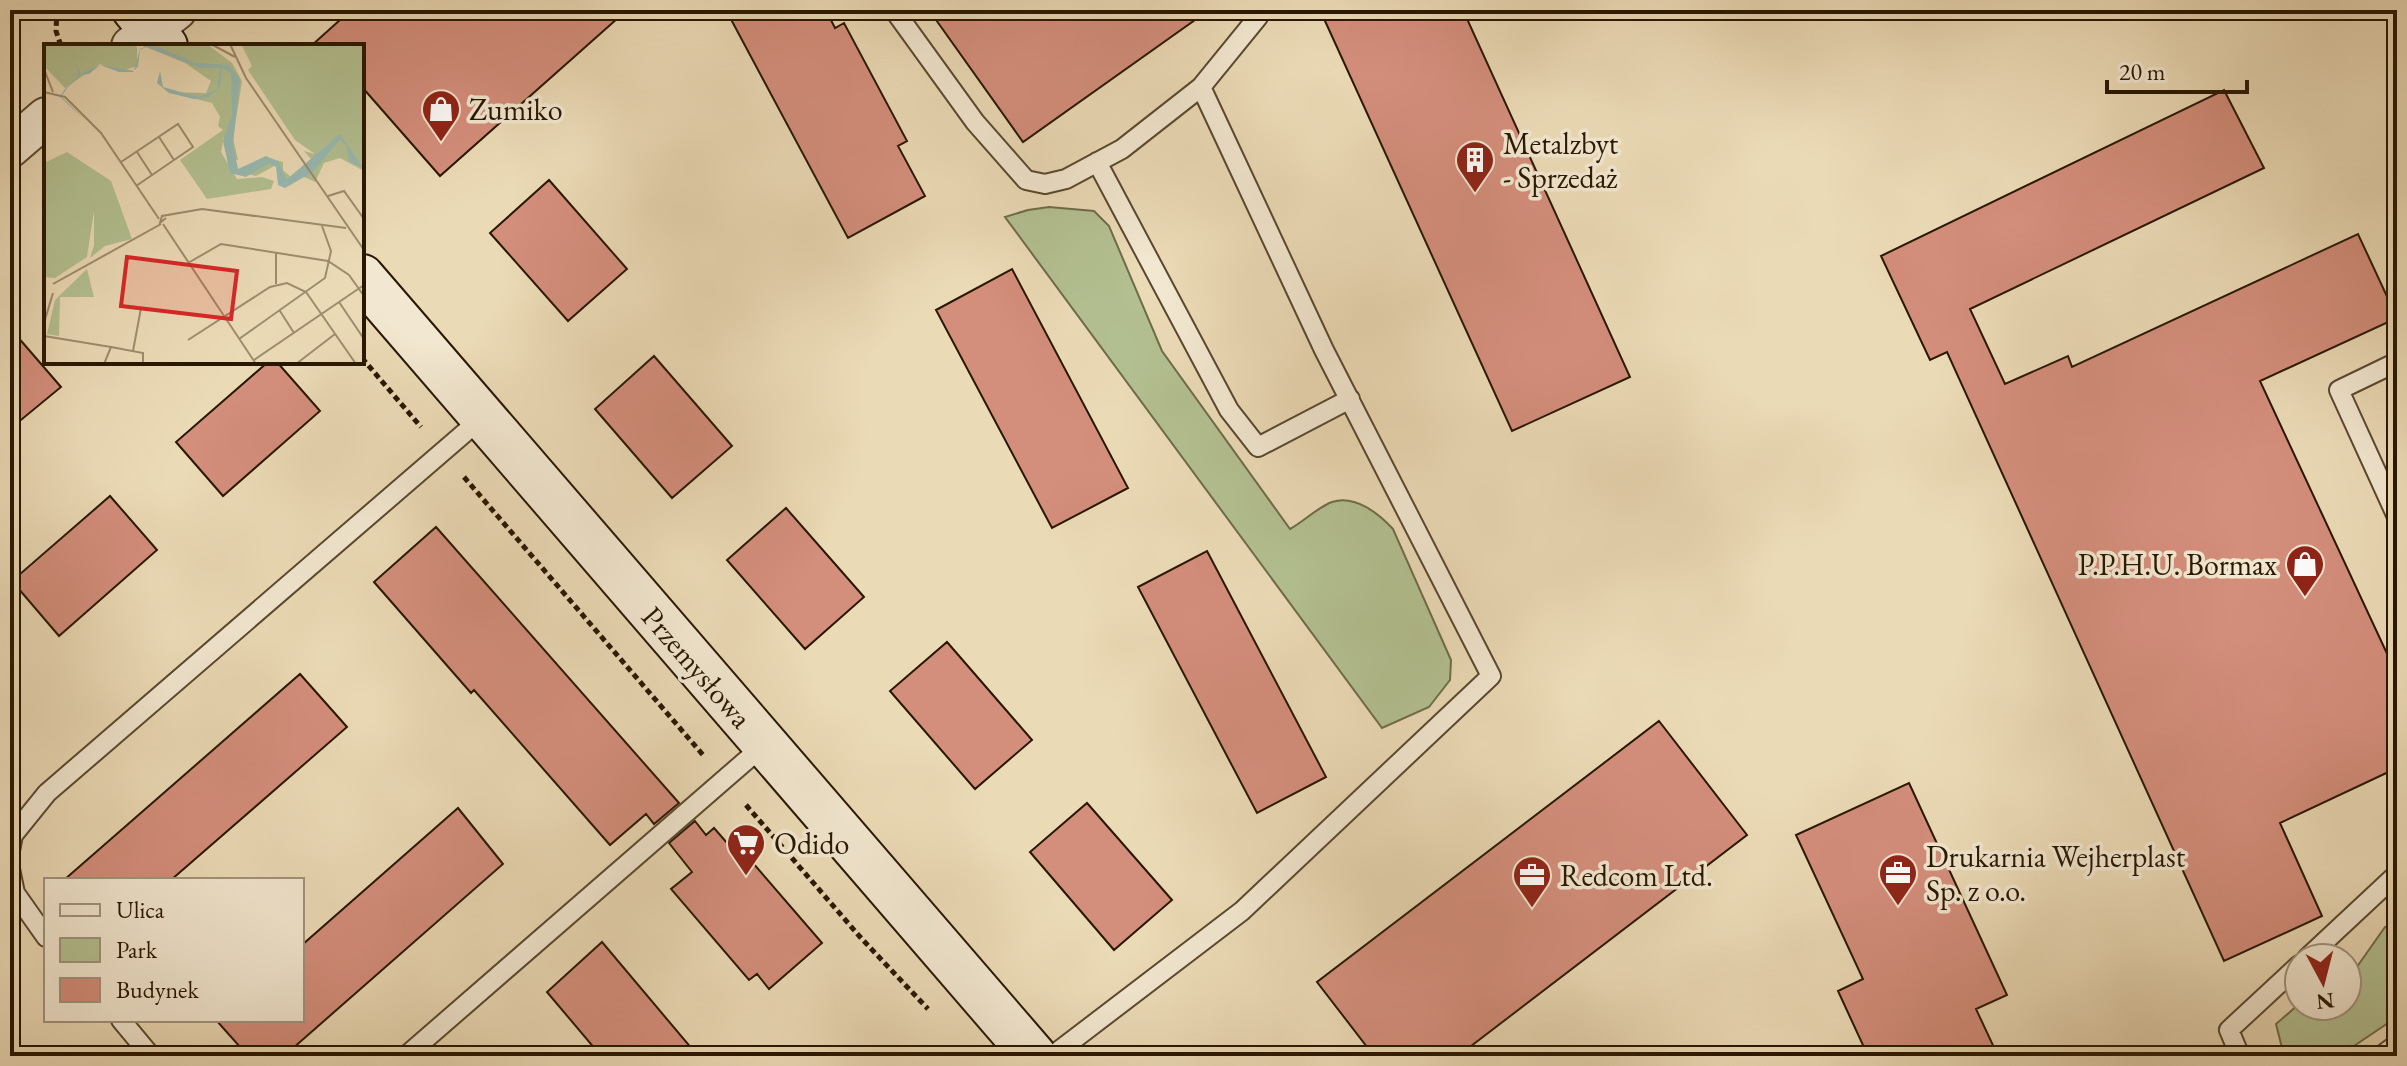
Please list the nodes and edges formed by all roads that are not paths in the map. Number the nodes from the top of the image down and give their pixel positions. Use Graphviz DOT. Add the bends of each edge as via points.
graph roads {
  1 [pos="894,10"];
  2 [pos="1260,10"];
  3 [pos="1201,87"];
  4 [pos="44,119"];
  5 [pos="10,148"];
  6 [pos="1097,162"];
  7 [pos="364,279"];
  8 [pos="2397,362"];
  9 [pos="1350,399"];
  10 [pos="483,417"];
  11 [pos="2397,517"];
  12 [pos="764,745"];
  13 [pos="10,851"];
  14 [pos="10,869"];
  15 [pos="2397,874"];
  16 [pos="44,934"];
  17 [pos="2324,942"];
  18 [pos="2283,980"];
  19 [pos="123,1022"];
  20 [pos="2397,1044"];
  21 [pos="151,1056"];
  22 [pos="406,1056"];
  23 [pos="1034,1056"];
  24 [pos="1052,1056"];
  25 [pos="2240,1056"];
  26 [pos="2381,1056"];
  1 -- 6 [label="lane" via="975,122 1026,180 1045,184 1066,179"];
  2 -- 3 [label="lane"];
  3 -- 6 [label="lane" via="1122,149"];
  3 -- 9 [label="lane"];
  4 -- 5 [label="street"];
  6 -- 9 [label="lane" via="1229,410 1258,447"];
  7 -- 10 [label="street, Przemysłowa"];
  8 -- 11 [label="lane" via="2339,390"];
  9 -- 24 [label="lane" via="1491,676 1242,911"];
  10 -- 12 [label="street, Przemysłowa"];
  10 -- 13 [label="lane" via="47,793 13,835"];
  12 -- 22 [label="lane"];
  12 -- 23 [label="street, Przemysłowa"];
  14 -- 16 [label="lane" via="15,893"];
  15 -- 17 [label="lane"];
  18 -- 25 [label="lane" via="2229,1030"];
  19 -- 21 [label="lane"];
  20 -- 26 [label="lane"];
}
